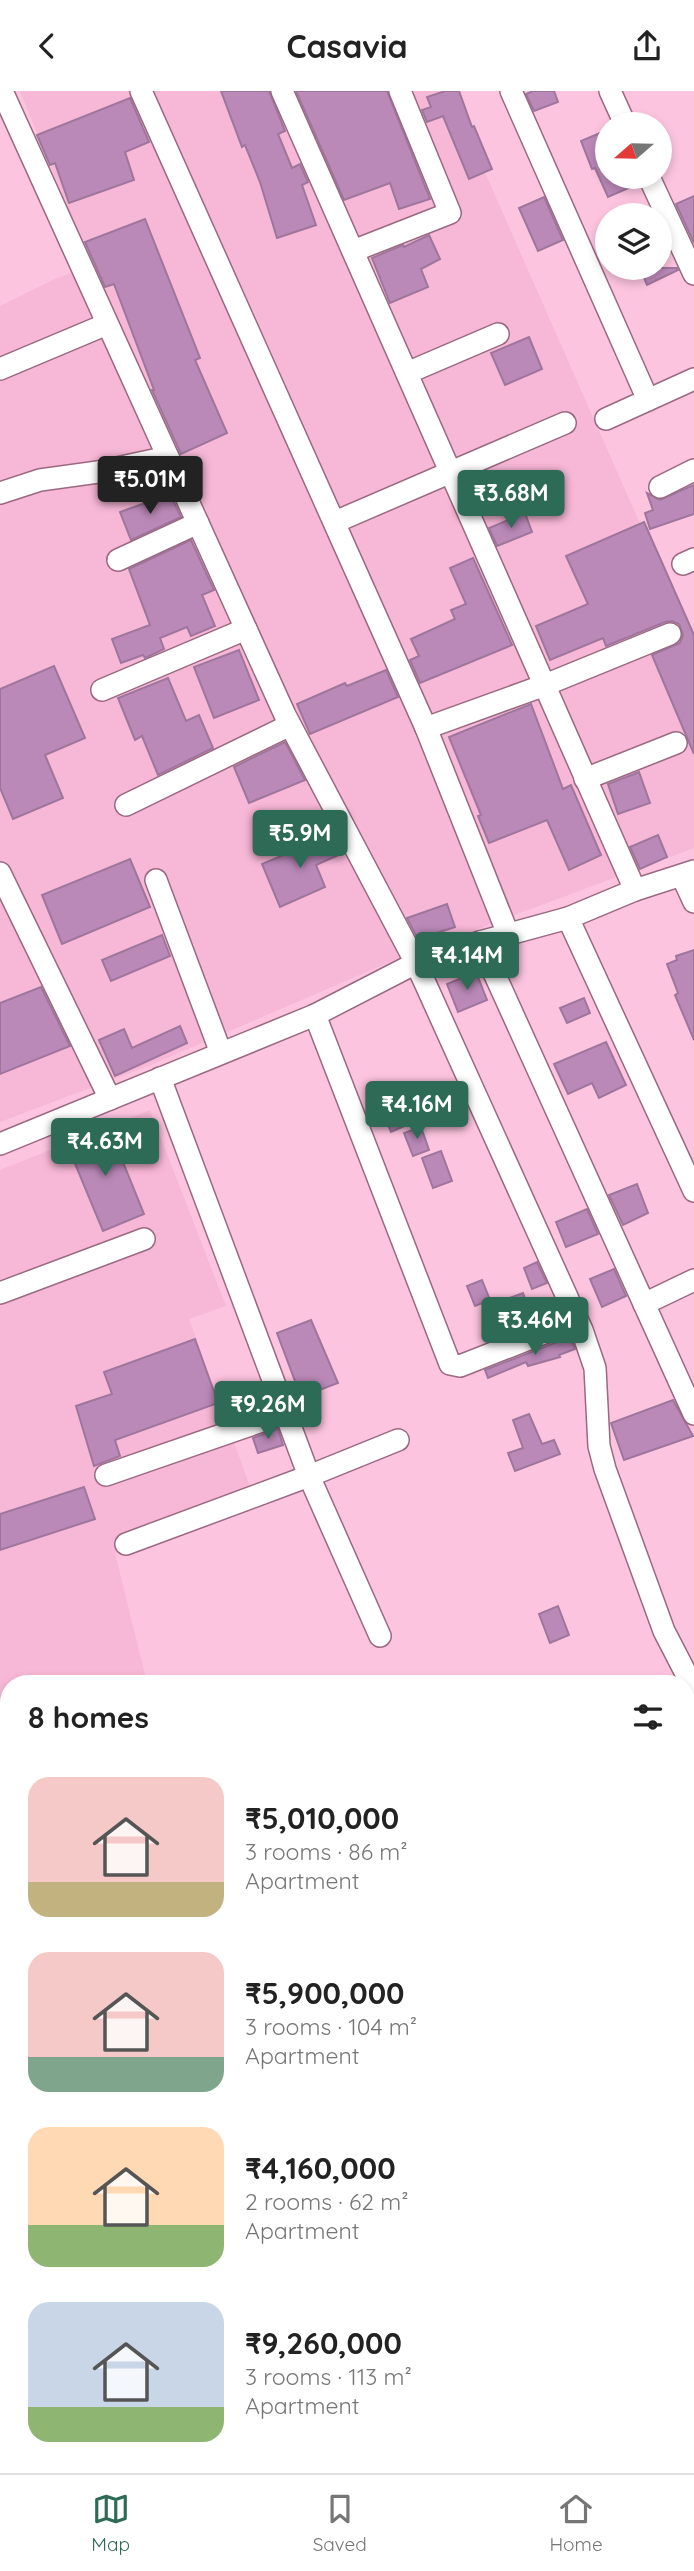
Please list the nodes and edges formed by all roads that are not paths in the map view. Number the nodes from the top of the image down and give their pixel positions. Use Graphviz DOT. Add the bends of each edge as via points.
graph roads {
  1 [pos="2,91"];
  2 [pos="142,91"];
  3 [pos="282,91"];
  4 [pos="400,91"];
  5 [pos="511,91"];
  6 [pos="610,91"];
  7 [pos="620,112"];
  8 [pos="655,189"];
  9 [pos="353,251"];
  10 [pos="694,274"];
  11 [pos="107,324"];
  12 [pos="498,334"];
  13 [pos="0,369"];
  14 [pos="407,373"];
  15 [pos="694,379"];
  16 [pos="648,400"];
  17 [pos="606,419"];
  18 [pos="565,423"];
  19 [pos="168,457"];
  20 [pos="694,470"];
  21 [pos="452,473"];
  22 [pos="660,487"];
  23 [pos="0,493"];
  24 [pos="198,523"];
  25 [pos="335,523"];
  26 [pos="118,560"];
  27 [pos="246,629"];
  28 [pos="670,634"];
  29 [pos="545,685"];
  30 [pos="102,690"];
  31 [pos="290,725"];
  32 [pos="426,728"];
  33 [pos="676,743"];
  34 [pos="586,779"];
  35 [pos="126,805"];
  36 [pos="0,873"];
  37 [pos="688,873"];
  38 [pos="156,880"];
  39 [pos="635,890"];
  40 [pos="694,902"];
  41 [pos="568,918"];
  42 [pos="508,934"];
  43 [pos="480,941"];
  44 [pos="416,963"];
  45 [pos="314,1015"];
  46 [pos="221,1053"];
  47 [pos="160,1078"];
  48 [pos="110,1099"];
  49 [pos="0,1144"];
  50 [pos="694,1191"];
  51 [pos="144,1239"];
  52 [pos="694,1280"];
  53 [pos="0,1293"];
  54 [pos="644,1304"];
  55 [pos="577,1320"];
  56 [pos="285,1413"];
  57 [pos="694,1414"];
  58 [pos="398,1440"];
  59 [pos="106,1475"];
  60 [pos="309,1476"];
  61 [pos="126,1544"];
  62 [pos="380,1636"];
  63 [pos="687,1675"];
  1 -- 11 [label="street"];
  2 -- 25 [label="street"];
  3 -- 9 [label="street"];
  4 -- 9 [label="street" via="450,213"];
  5 -- 16 [label="street"];
  6 -- 7 [label="street"];
  8 -- 10 [label="street"];
  9 -- 14 [label="street"];
  11 -- 13 [label="street"];
  11 -- 19 [label="street"];
  12 -- 14 [label="street"];
  14 -- 21 [label="street"];
  15 -- 16 [label="street"];
  16 -- 17 [label="street"];
  18 -- 21 [label="street"];
  19 -- 23 [label="street" via="40,480"];
  19 -- 24 [label="street"];
  20 -- 22 [label="street"];
  21 -- 25 [label="street"];
  21 -- 29 [label="street"];
  24 -- 26 [label="street"];
  24 -- 27 [label="street"];
  25 -- 32 [label="street"];
  27 -- 30 [label="street"];
  27 -- 31 [label="street"];
  28 -- 29 [label="street"];
  29 -- 32 [label="street"];
  29 -- 34 [label="street"];
  31 -- 35 [label="street"];
  31 -- 44 [label="street"];
  32 -- 42 [label="street"];
  33 -- 34 [label="street"];
  34 -- 39 [label="street"];
  36 -- 48 [label="street"];
  37 -- 39 [label="street"];
  37 -- 40 [label="street"];
  38 -- 46 [label="street"];
  39 -- 41 [label="street"];
  41 -- 42 [label="street"];
  41 -- 50 [label="street"];
  42 -- 43 [label="street"];
  43 -- 44 [label="street"];
  43 -- 54 [label="street"];
  44 -- 45 [label="street"];
  44 -- 55 [label="street"];
  45 -- 46 [label="street"];
  45 -- 55 [label="street" via="450,1364 460,1366"];
  46 -- 47 [label="street"];
  47 -- 48 [label="street"];
  47 -- 56 [label="street"];
  48 -- 49 [label="street"];
  51 -- 53 [label="street"];
  52 -- 54 [label="street"];
  54 -- 57 [label="street"];
  55 -- 63 [label="street" via="595,1368 599,1446 605,1469 664,1631"];
  56 -- 59 [label="street"];
  56 -- 60 [label="street"];
  58 -- 60 [label="street"];
  60 -- 61 [label="street"];
  60 -- 62 [label="street"];
}
